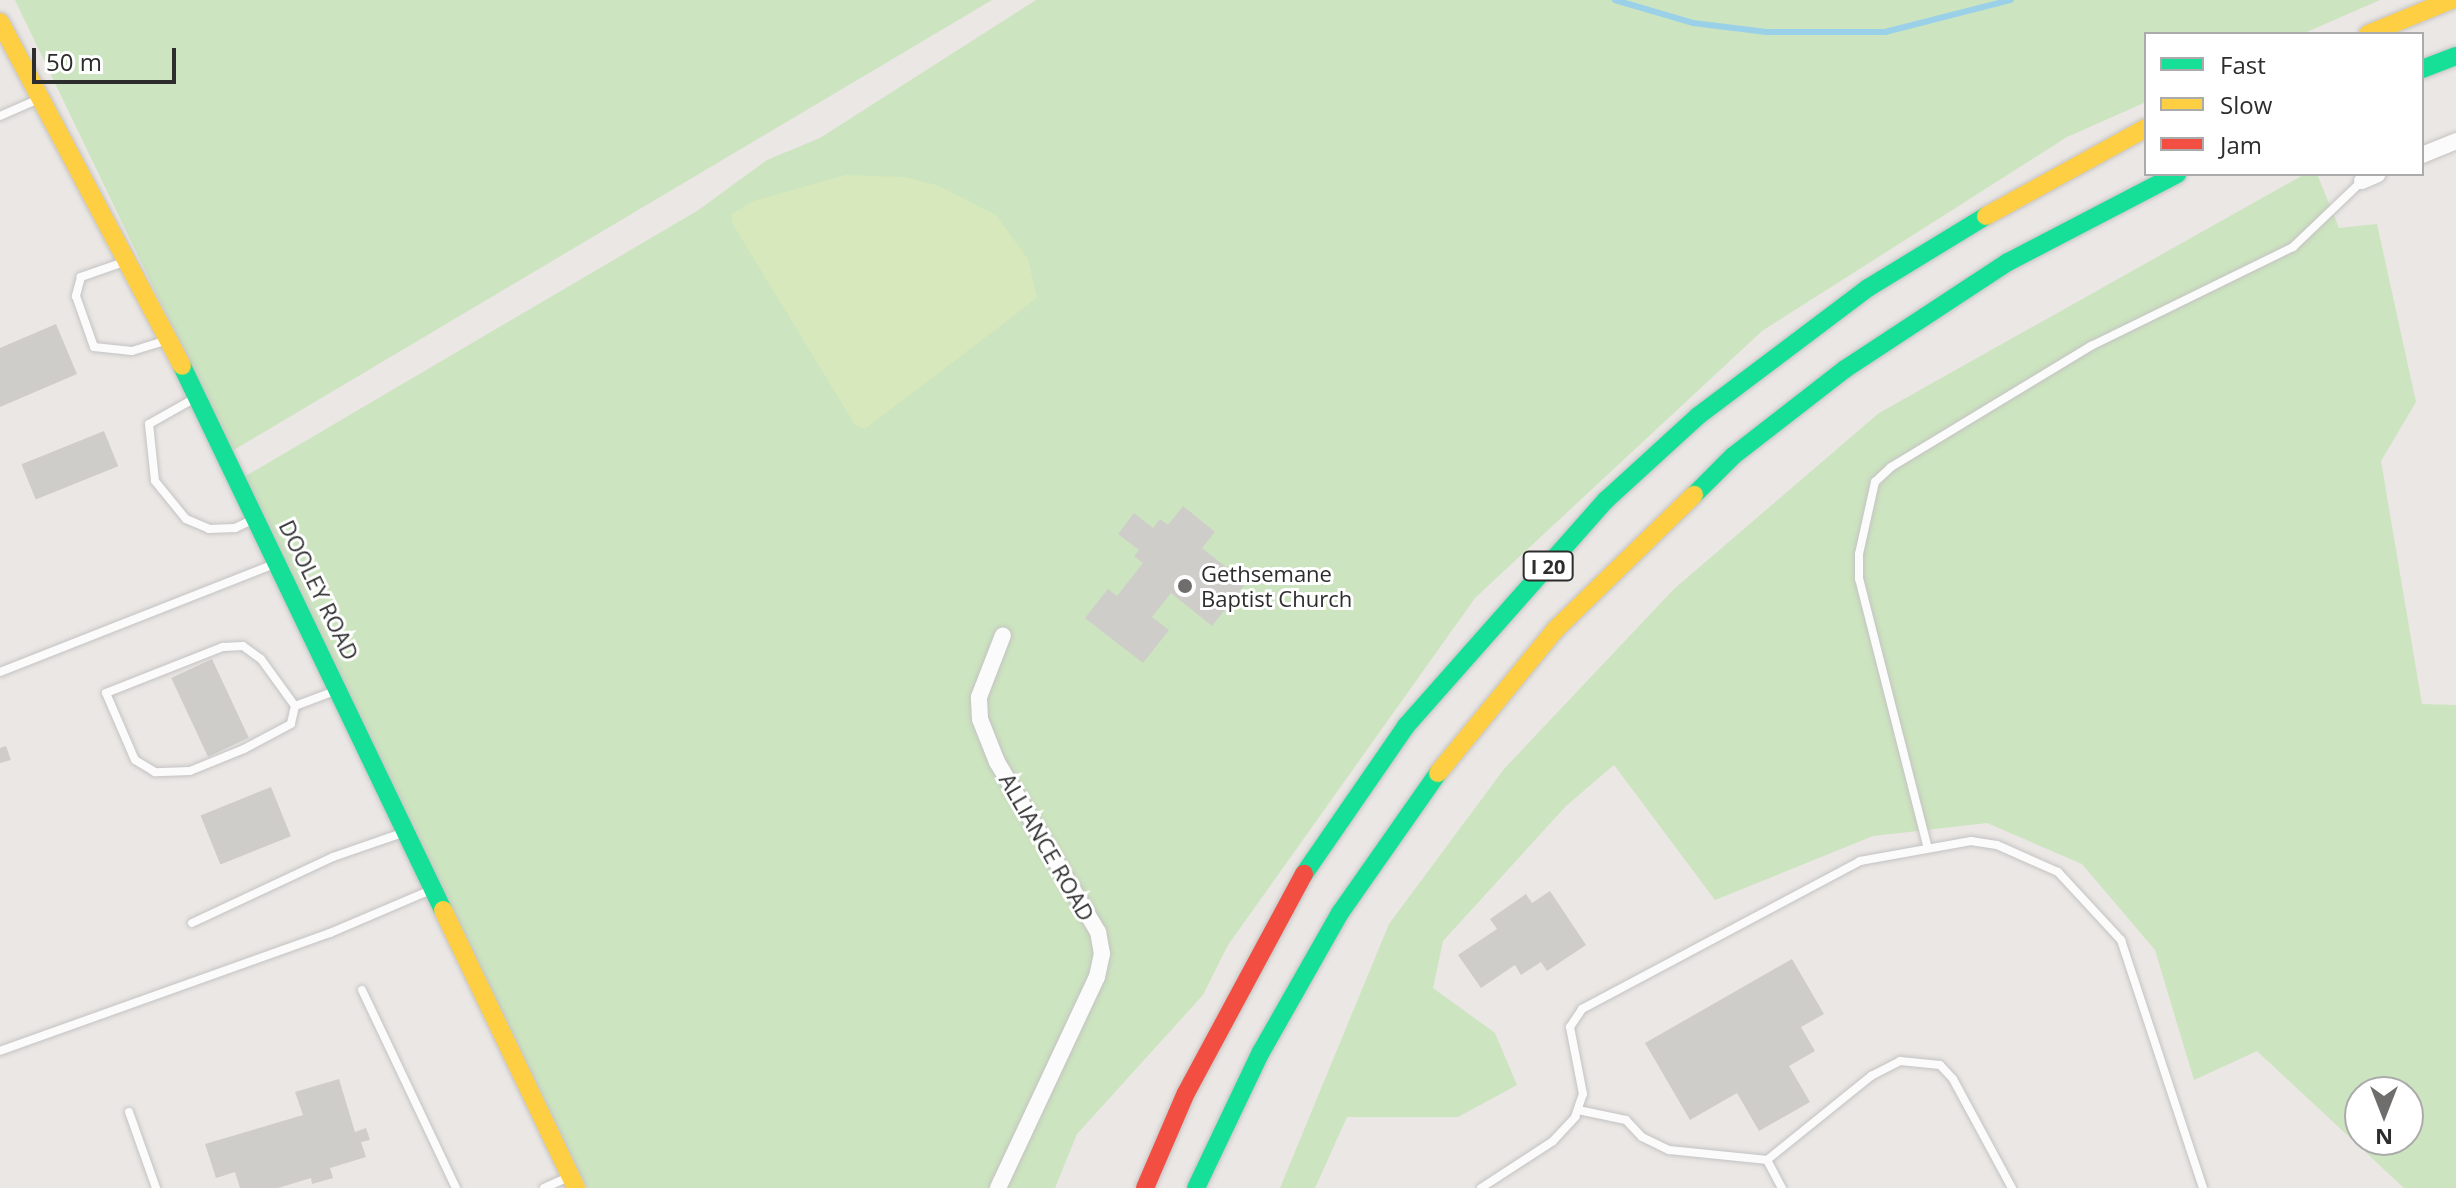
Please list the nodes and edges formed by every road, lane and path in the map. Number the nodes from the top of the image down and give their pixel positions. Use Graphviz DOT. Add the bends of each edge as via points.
graph roads {
  1 [pos="2451,0"];
  2 [pos="0,22"];
  3 [pos="2373,32"];
  4 [pos="2456,56"];
  5 [pos="2424,68"];
  6 [pos="40,99"];
  7 [pos="0,116"];
  8 [pos="2144,129"];
  9 [pos="2456,141"];
  10 [pos="2424,154"];
  11 [pos="2173,176"];
  12 [pos="2373,176"];
  13 [pos="2362,181"];
  14 [pos="125,262"];
  15 [pos="167,340"];
  16 [pos="198,396"];
  17 [pos="257,518"];
  18 [pos="279,562"];
  19 [pos="1003,635"];
  20 [pos="0,672"];
  21 [pos="339,689"];
  22 [pos="295,706"];
  23 [pos="406,832"];
  24 [pos="1927,845"];
  25 [pos="434,888"];
  26 [pos="192,923"];
  27 [pos="362,990"];
  28 [pos="0,1051"];
  29 [pos="1578,1110"];
  30 [pos="129,1112"];
  31 [pos="1767,1160"];
  32 [pos="573,1182"];
  33 [pos="156,1188"];
  34 [pos="456,1188"];
  35 [pos="544,1188"];
  36 [pos="998,1188"];
  37 [pos="1145,1188"];
  38 [pos="1196,1188"];
  39 [pos="1481,1188"];
  40 [pos="1782,1188"];
  41 [pos="2012,1188"];
  42 [pos="2203,1188"];
  1 -- 3 [label="main road"];
  2 -- 6 [label="main road, DOOLEY ROAD"];
  4 -- 5 [label="main road"];
  6 -- 7 [label="lane"];
  6 -- 14 [label="main road, DOOLEY ROAD"];
  8 -- 37 [label="main road, I 20" via="1927,248 1868,288 1698,416 1606,500 1406,726 1304,875 1193,1079"];
  9 -- 10 [label="street"];
  11 -- 38 [label="main road, I 20" via="2008,262 1845,369 1733,456 1555,630 1431,782 1340,913 1261,1052"];
  12 -- 13 [label="street"];
  13 -- 24 [label="lane" via="2293,247 2091,346 1891,467 1875,482 1859,554 1859,579"];
  14 -- 15 [label="main road, DOOLEY ROAD"];
  14 -- 15 [label="lane" via="81,277 76,296 94,347 132,351"];
  15 -- 16 [label="main road, DOOLEY ROAD"];
  16 -- 17 [label="main road, DOOLEY ROAD"];
  16 -- 17 [label="lane" via="149,424 155,481 186,519 209,529 235,528"];
  17 -- 18 [label="main road, DOOLEY ROAD"];
  18 -- 20 [label="lane"];
  18 -- 21 [label="main road, DOOLEY ROAD"];
  19 -- 36 [label="street, ALLIANCE ROAD" via="979,697 980,719 997,762 1098,932 1102,954 1097,977"];
  21 -- 22 [label="lane"];
  21 -- 23 [label="main road, DOOLEY ROAD"];
  22 -- 22 [label="lane" via="261,659 243,646 223,647 106,693 135,760 155,772 190,771 244,749 291,724"];
  23 -- 25 [label="main road, DOOLEY ROAD"];
  23 -- 26 [label="lane" via="333,857"];
  24 -- 29 [label="lane" via="1860,861 1582,1009 1570,1027 1583,1094"];
  24 -- 42 [label="lane" via="1971,841 2009,849 2058,872 2104,918 2134,967"];
  25 -- 28 [label="lane" via="330,933"];
  25 -- 32 [label="main road, DOOLEY ROAD"];
  27 -- 34 [label="lane"];
  29 -- 31 [label="lane" via="1626,1120 1642,1137 1669,1150"];
  29 -- 39 [label="lane" via="1553,1141"];
  30 -- 33 [label="lane"];
  31 -- 40 [label="lane"];
  31 -- 41 [label="lane" via="1871,1076 1900,1061 1940,1065 1953,1079"];
  32 -- 35 [label="lane"];
}
